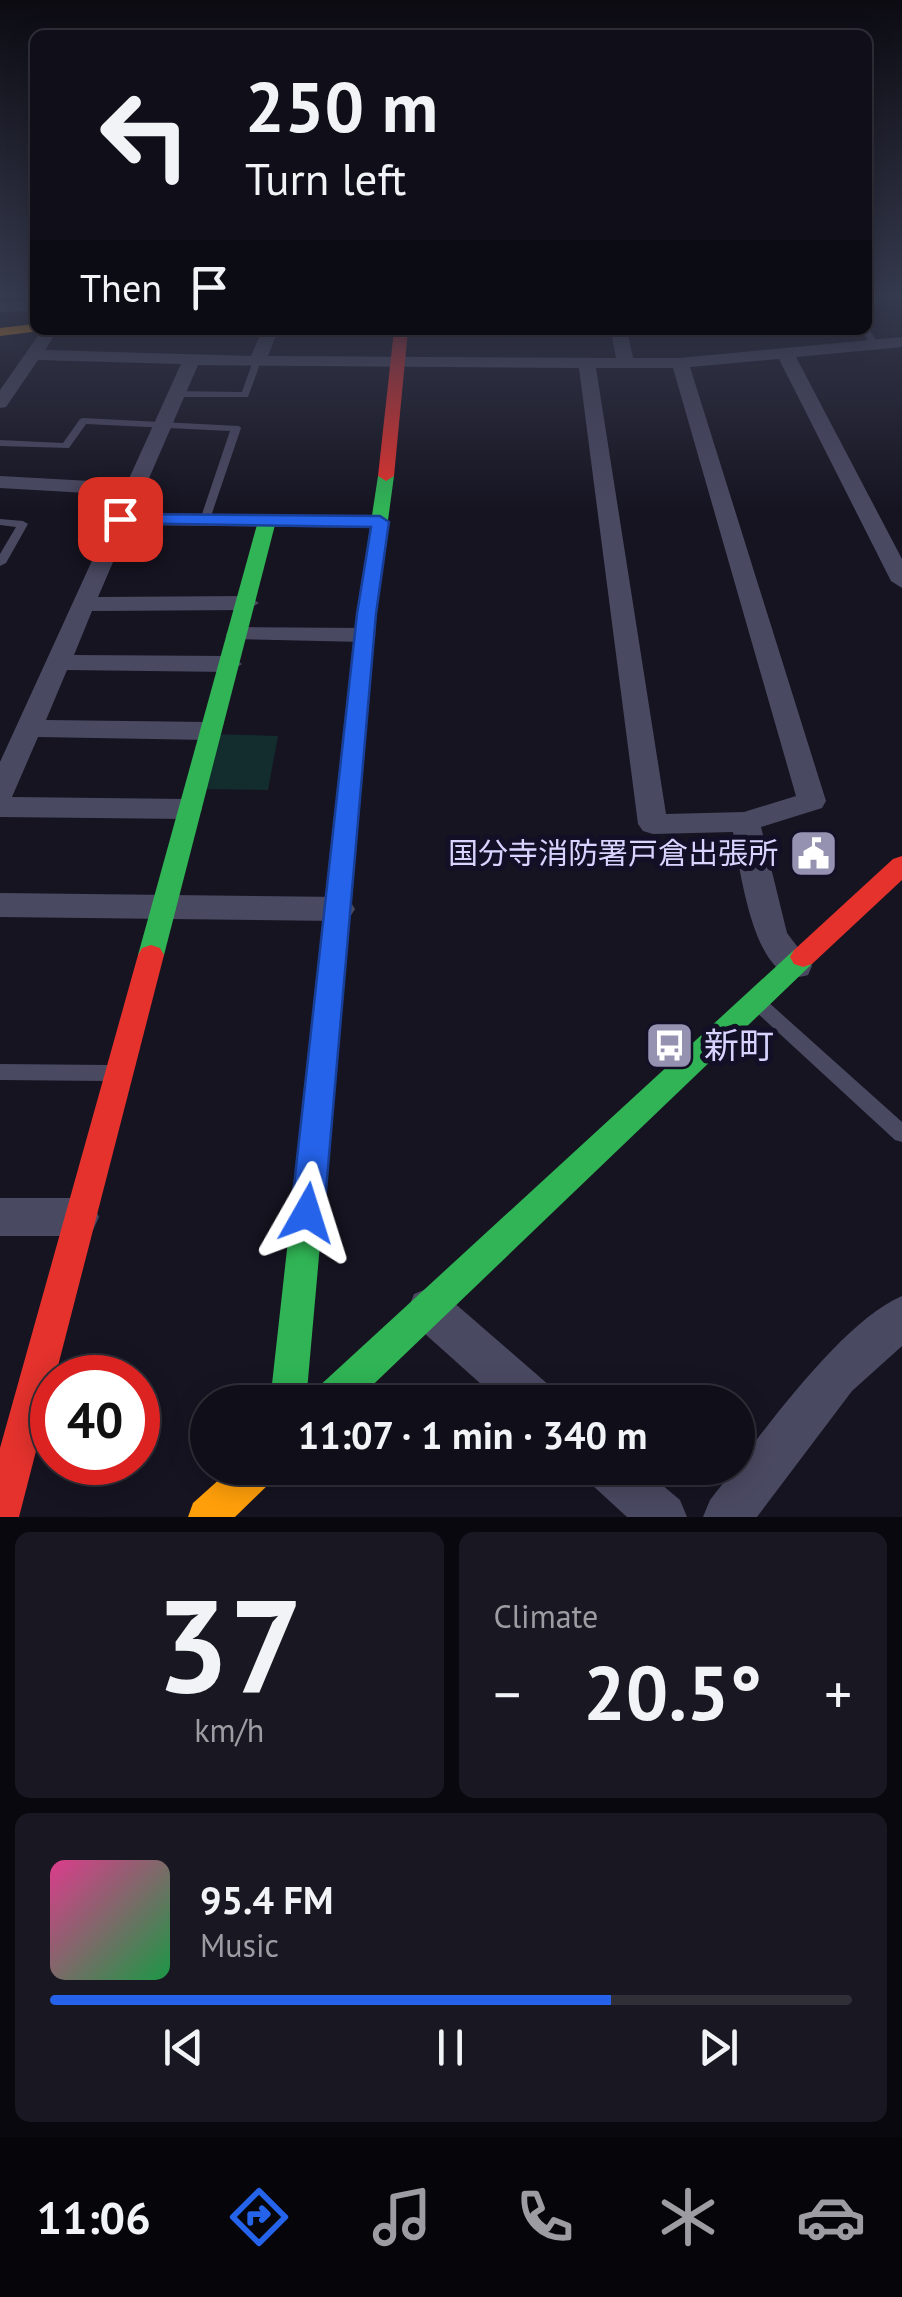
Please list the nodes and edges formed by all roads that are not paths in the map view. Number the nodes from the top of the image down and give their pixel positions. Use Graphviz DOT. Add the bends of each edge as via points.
graph roads {
  1 [pos="24,368"];
  2 [pos="187,368"];
  3 [pos="255,368"];
  4 [pos="395,368"];
  5 [pos="588,368"];
  6 [pos="682,368"];
  7 [pos="792,368"];
  8 [pos="173,394"];
  9 [pos="1,399"];
  10 [pos="160,424"];
  11 [pos="0,443"];
  12 [pos="0,482"];
  13 [pos="132,489"];
  14 [pos="120,519"];
  15 [pos="206,520"];
  16 [pos="267,520"];
  17 [pos="0,522"];
  18 [pos="380,522"];
  19 [pos="0,564"];
  20 [pos="902,581"];
  21 [pos="246,603"];
  22 [pos="84,604"];
  23 [pos="238,634"];
  24 [pos="364,634"];
  25 [pos="60,662"];
  26 [pos="229,664"];
  27 [pos="29,728"];
  28 [pos="208,730"];
  29 [pos="0,793"];
  30 [pos="0,806"];
  31 [pos="188,809"];
  32 [pos="745,822"];
  33 [pos="899,873"];
  34 [pos="0,905"];
  35 [pos="162,907"];
  36 [pos="339,909"];
  37 [pos="796,966"];
  38 [pos="757,1002"];
  39 [pos="0,1072"];
  40 [pos="118,1073"];
  41 [pos="902,1134"];
  42 [pos="0,1217"];
  43 [pos="79,1217"];
  44 [pos="428,1309"];
  45 [pos="902,1317"];
  46 [pos="290,1385"];
  47 [pos="347,1385"];
  48 [pos="515,1385"];
  49 [pos="242,1485"];
  50 [pos="626,1485"];
  51 [pos="0,1517"];
  52 [pos="207,1517"];
  53 [pos="663,1517"];
  54 [pos="727,1517"];
  1 -- 9 [label="street"];
  2 -- 8 [label="street"];
  3 -- 8 [label="lane" via="245,395"];
  4 -- 18 [label="street"];
  5 -- 32 [label="street" via="653,824"];
  6 -- 32 [label="street" via="812,801"];
  7 -- 20 [label="street"];
  8 -- 10 [label="street"];
  10 -- 11 [label="lane" via="83,420 66,446"];
  10 -- 13 [label="street"];
  10 -- 15 [label="lane" via="236,428"];
  12 -- 13 [label="street"];
  13 -- 14 [label="street"];
  14 -- 15 [label="street"];
  14 -- 22 [label="street"];
  15 -- 16 [label="street"];
  16 -- 18 [label="street"];
  16 -- 21 [label="street"];
  17 -- 19 [label="lane" via="23,524"];
  18 -- 24 [label="street"];
  21 -- 22 [label="street"];
  21 -- 23 [label="street"];
  22 -- 25 [label="street"];
  23 -- 24 [label="street"];
  23 -- 26 [label="street"];
  24 -- 36 [label="street"];
  25 -- 26 [label="street"];
  25 -- 27 [label="street"];
  26 -- 28 [label="street"];
  27 -- 28 [label="street"];
  27 -- 29 [label="street"];
  28 -- 31 [label="street"];
  30 -- 31 [label="street"];
  31 -- 35 [label="street"];
  32 -- 37 [label="street" via="772,938"];
  33 -- 37 [label="street"];
  34 -- 35 [label="street"];
  35 -- 36 [label="street"];
  35 -- 40 [label="street"];
  36 -- 46 [label="street"];
  37 -- 38 [label="street"];
  38 -- 41 [label="lane"];
  38 -- 44 [label="street"];
  39 -- 40 [label="lane"];
  40 -- 43 [label="street"];
  42 -- 43 [label="street"];
  43 -- 51 [label="street" via="26,1385"];
  44 -- 47 [label="street"];
  44 -- 48 [label="street"];
  45 -- 54 [label="street" via="838,1376"];
  49 -- 52 [label="street"];
  50 -- 53 [label="street"];
}
